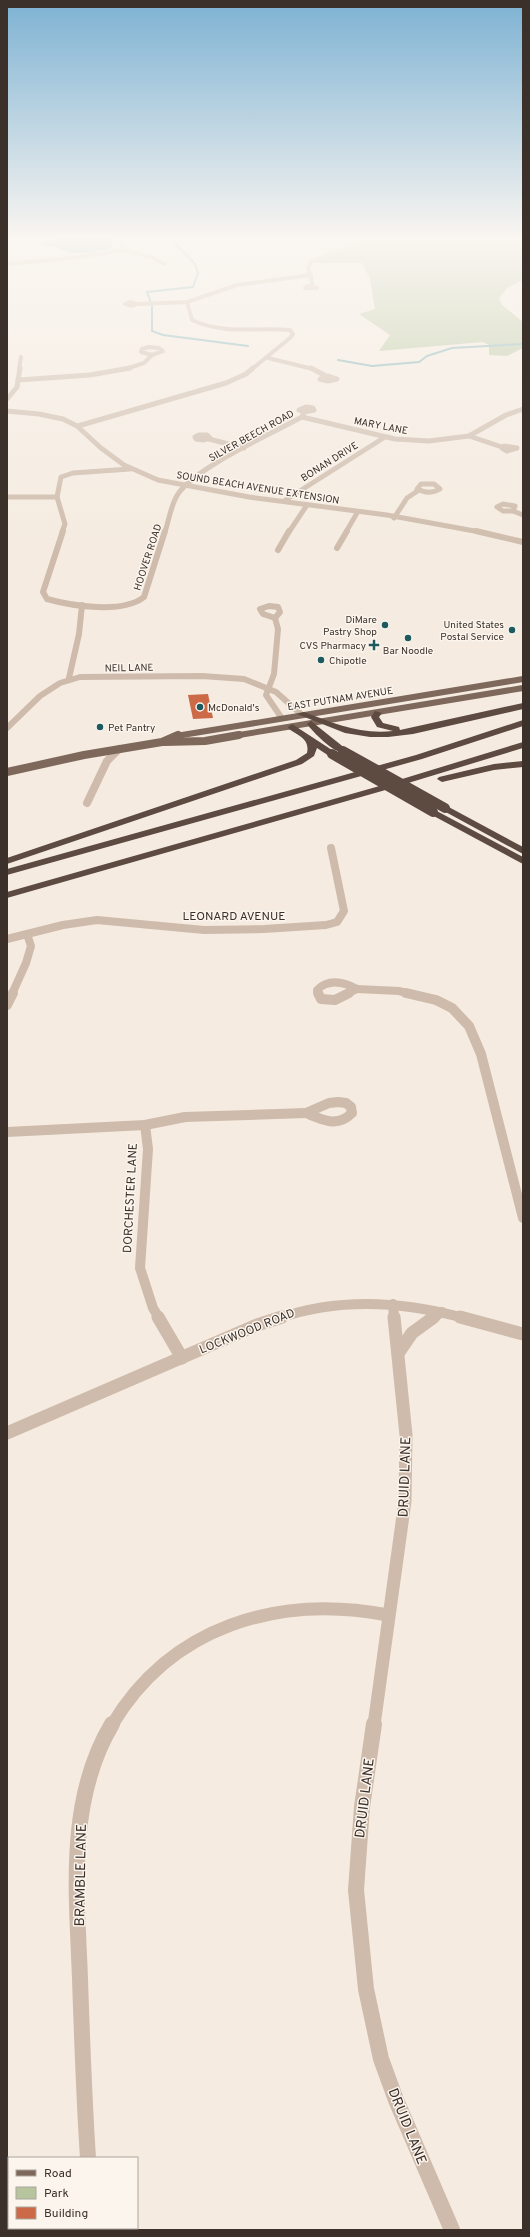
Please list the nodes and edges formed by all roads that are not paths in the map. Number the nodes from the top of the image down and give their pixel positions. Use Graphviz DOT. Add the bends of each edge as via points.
graph roads {
  1 [pos="284,343"];
  2 [pos="152,355"];
  3 [pos="21,357"];
  4 [pos="268,358"];
  5 [pos="326,376"];
  6 [pos="18,380"];
  7 [pos="7,399"];
  8 [pos="523,409"];
  9 [pos="7,411"];
  10 [pos="303,414"];
  11 [pos="78,426"];
  12 [pos="469,436"];
  13 [pos="385,437"];
  14 [pos="209,439"];
  15 [pos="502,447"];
  16 [pos="244,448"];
  17 [pos="130,469"];
  18 [pos="184,485"];
  19 [pos="419,490"];
  20 [pos="7,497"];
  21 [pos="57,497"];
  22 [pos="284,501"];
  23 [pos="307,505"];
  24 [pos="513,511"];
  25 [pos="357,513"];
  26 [pos="523,515"];
  27 [pos="394,518"];
  28 [pos="523,542"];
  29 [pos="337,548"];
  30 [pos="278,550"];
  31 [pos="82,605"];
  32 [pos="275,618"];
  33 [pos="69,678"];
  34 [pos="523,679"];
  35 [pos="267,688"];
  36 [pos="523,688"];
  37 [pos="523,706"];
  38 [pos="378,713"];
  39 [pos="301,714"];
  40 [pos="281,717"];
  41 [pos="465,719"];
  42 [pos="320,722"];
  43 [pos="523,723"];
  44 [pos="311,724"];
  45 [pos="292,727"];
  46 [pos="7,728"];
  47 [pos="311,741"];
  48 [pos="162,742"];
  49 [pos="523,745"];
  50 [pos="118,749"];
  51 [pos="523,764"];
  52 [pos="7,772"];
  53 [pos="87,803"];
  54 [pos="308,810"];
  55 [pos="331,848"];
  56 [pos="523,851"];
  57 [pos="7,861"];
  58 [pos="523,861"];
  59 [pos="7,872"];
  60 [pos="7,896"];
  61 [pos="27,934"];
  62 [pos="7,939"];
  63 [pos="357,989"];
  64 [pos="7,1005"];
  65 [pos="306,1113"];
  66 [pos="144,1125"];
  67 [pos="7,1132"];
  68 [pos="523,1218"];
  69 [pos="393,1304"];
  70 [pos="442,1312"];
  71 [pos="523,1334"];
  72 [pos="399,1352"];
  73 [pos="182,1358"];
  74 [pos="7,1433"];
  75 [pos="388,1615"];
  76 [pos="88,2157"];
  77 [pos="452,2230"];
  1 -- 4 [label="street"];
  2 -- 6 [label="street" via="138,364 109,373"];
  3 -- 6 [label="street"];
  4 -- 5 [label="street" via="311,368"];
  4 -- 11 [label="street" via="246,374 226,383"];
  6 -- 7 [label="street" via="15,392"];
  8 -- 12 [label="street, MARY LANE" via="506,415"];
  9 -- 11 [label="street, SOUND BEACH AVENUE EXTENSION" via="53,416"];
  10 -- 13 [label="street, MARY LANE"];
  10 -- 16 [label="street, SILVER BEECH ROAD"];
  11 -- 17 [label="street, SOUND BEACH AVENUE EXTENSION" via="101,448"];
  12 -- 13 [label="street, MARY LANE" via="429,441"];
  12 -- 15 [label="street"];
  13 -- 22 [label="street, BONAN DRIVE"];
  14 -- 16 [label="street"];
  16 -- 18 [label="street, SILVER BEECH ROAD"];
  17 -- 18 [label="street, SOUND BEACH AVENUE EXTENSION" via="150,478"];
  17 -- 21 [label="street" via="63,475 59,480"];
  18 -- 22 [label="street, SOUND BEACH AVENUE EXTENSION"];
  18 -- 31 [label="street, HOOVER ROAD" via="177,495 143,599 126,606"];
  19 -- 27 [label="street" via="407,498"];
  20 -- 21 [label="street"];
  21 -- 31 [label="street, HOOVER ROAD" via="64,524 44,596 54,601"];
  22 -- 23 [label="street, SOUND BEACH AVENUE EXTENSION"];
  23 -- 25 [label="street, SOUND BEACH AVENUE EXTENSION"];
  23 -- 30 [label="street"];
  24 -- 26 [label="street"];
  25 -- 27 [label="street, SOUND BEACH AVENUE EXTENSION"];
  25 -- 29 [label="street"];
  27 -- 28 [label="street, SOUND BEACH AVENUE EXTENSION" via="463,527"];
  31 -- 33 [label="street" via="79,634"];
  32 -- 35 [label="street" via="278,629 274,674"];
  33 -- 35 [label="street, NEIL LANE" via="221,676 244,679"];
  33 -- 46 [label="street" via="31,703"];
  34 -- 39 [label="main road, EAST PUTNAM AVENUE"];
  35 -- 39 [label="street, NEIL LANE" via="276,692"];
  35 -- 40 [label="street" via="266,695"];
  36 -- 38 [label="main road, EAST PUTNAM AVENUE"];
  37 -- 41 [label="highway"];
  38 -- 41 [label="highway" via="375,717 378,723 394,729"];
  38 -- 42 [label="main road, EAST PUTNAM AVENUE"];
  39 -- 40 [label="main road, EAST PUTNAM AVENUE"];
  39 -- 42 [label="highway"];
  39 -- 44 [label="main road"];
  40 -- 45 [label="main road"];
  40 -- 48 [label="main road, EAST PUTNAM AVENUE" via="179,735"];
  41 -- 42 [label="highway" via="388,734 355,732"];
  42 -- 44 [label="main road, EAST PUTNAM AVENUE"];
  43 -- 59 [label="highway" via="412,759"];
  44 -- 45 [label="main road, EAST PUTNAM AVENUE"];
  44 -- 56 [label="highway, bridge" via="343,751"];
  45 -- 47 [label="highway"];
  45 -- 48 [label="main road, EAST PUTNAM AVENUE" via="205,741"];
  47 -- 57 [label="highway" via="311,754 295,763"];
  47 -- 58 [label="highway, bridge"];
  48 -- 50 [label="main road, EAST PUTNAM AVENUE"];
  49 -- 54 [label="highway"];
  50 -- 52 [label="main road, EAST PUTNAM AVENUE"];
  50 -- 53 [label="street" via="107,761"];
  51 -- 54 [label="highway" via="478,771"];
  54 -- 60 [label="highway"];
  55 -- 61 [label="street, LEONARD AVENUE" via="344,911 342,917 332,923 264,929 204,930 97,920 68,923"];
  61 -- 62 [label="street, LEONARD AVENUE"];
  61 -- 64 [label="street" via="30,946 26,963"];
  63 -- 68 [label="street" via="399,991 436,1000 452,1008 469,1026 481,1054"];
  65 -- 66 [label="street, DORCHESTER LANE" via="185,1118"];
  66 -- 67 [label="street, DORCHESTER LANE"];
  66 -- 73 [label="street, DORCHESTER LANE" via="148,1149 140,1268 153,1308"];
  69 -- 70 [label="street, LOCKWOOD ROAD"];
  69 -- 72 [label="street, DRUID LANE"];
  69 -- 73 [label="street, LOCKWOOD ROAD" via="353,1302 300,1310 257,1325"];
  70 -- 71 [label="street, LOCKWOOD ROAD"];
  70 -- 72 [label="street" via="411,1333"];
  72 -- 75 [label="street, DRUID LANE" via="406,1436 406,1472 401,1533"];
  73 -- 74 [label="street, LOCKWOOD ROAD"];
  75 -- 76 [label="street, BRAMBLE LANE" via="365,1609 324,1607 266,1615 220,1628 194,1640 154,1670 137,1686 110,1726 95,1758 78,1832 78,1902"];
  75 -- 77 [label="street, DRUID LANE" via="357,1861 356,1890 360,1943 366,1989 381,2059"];
}
